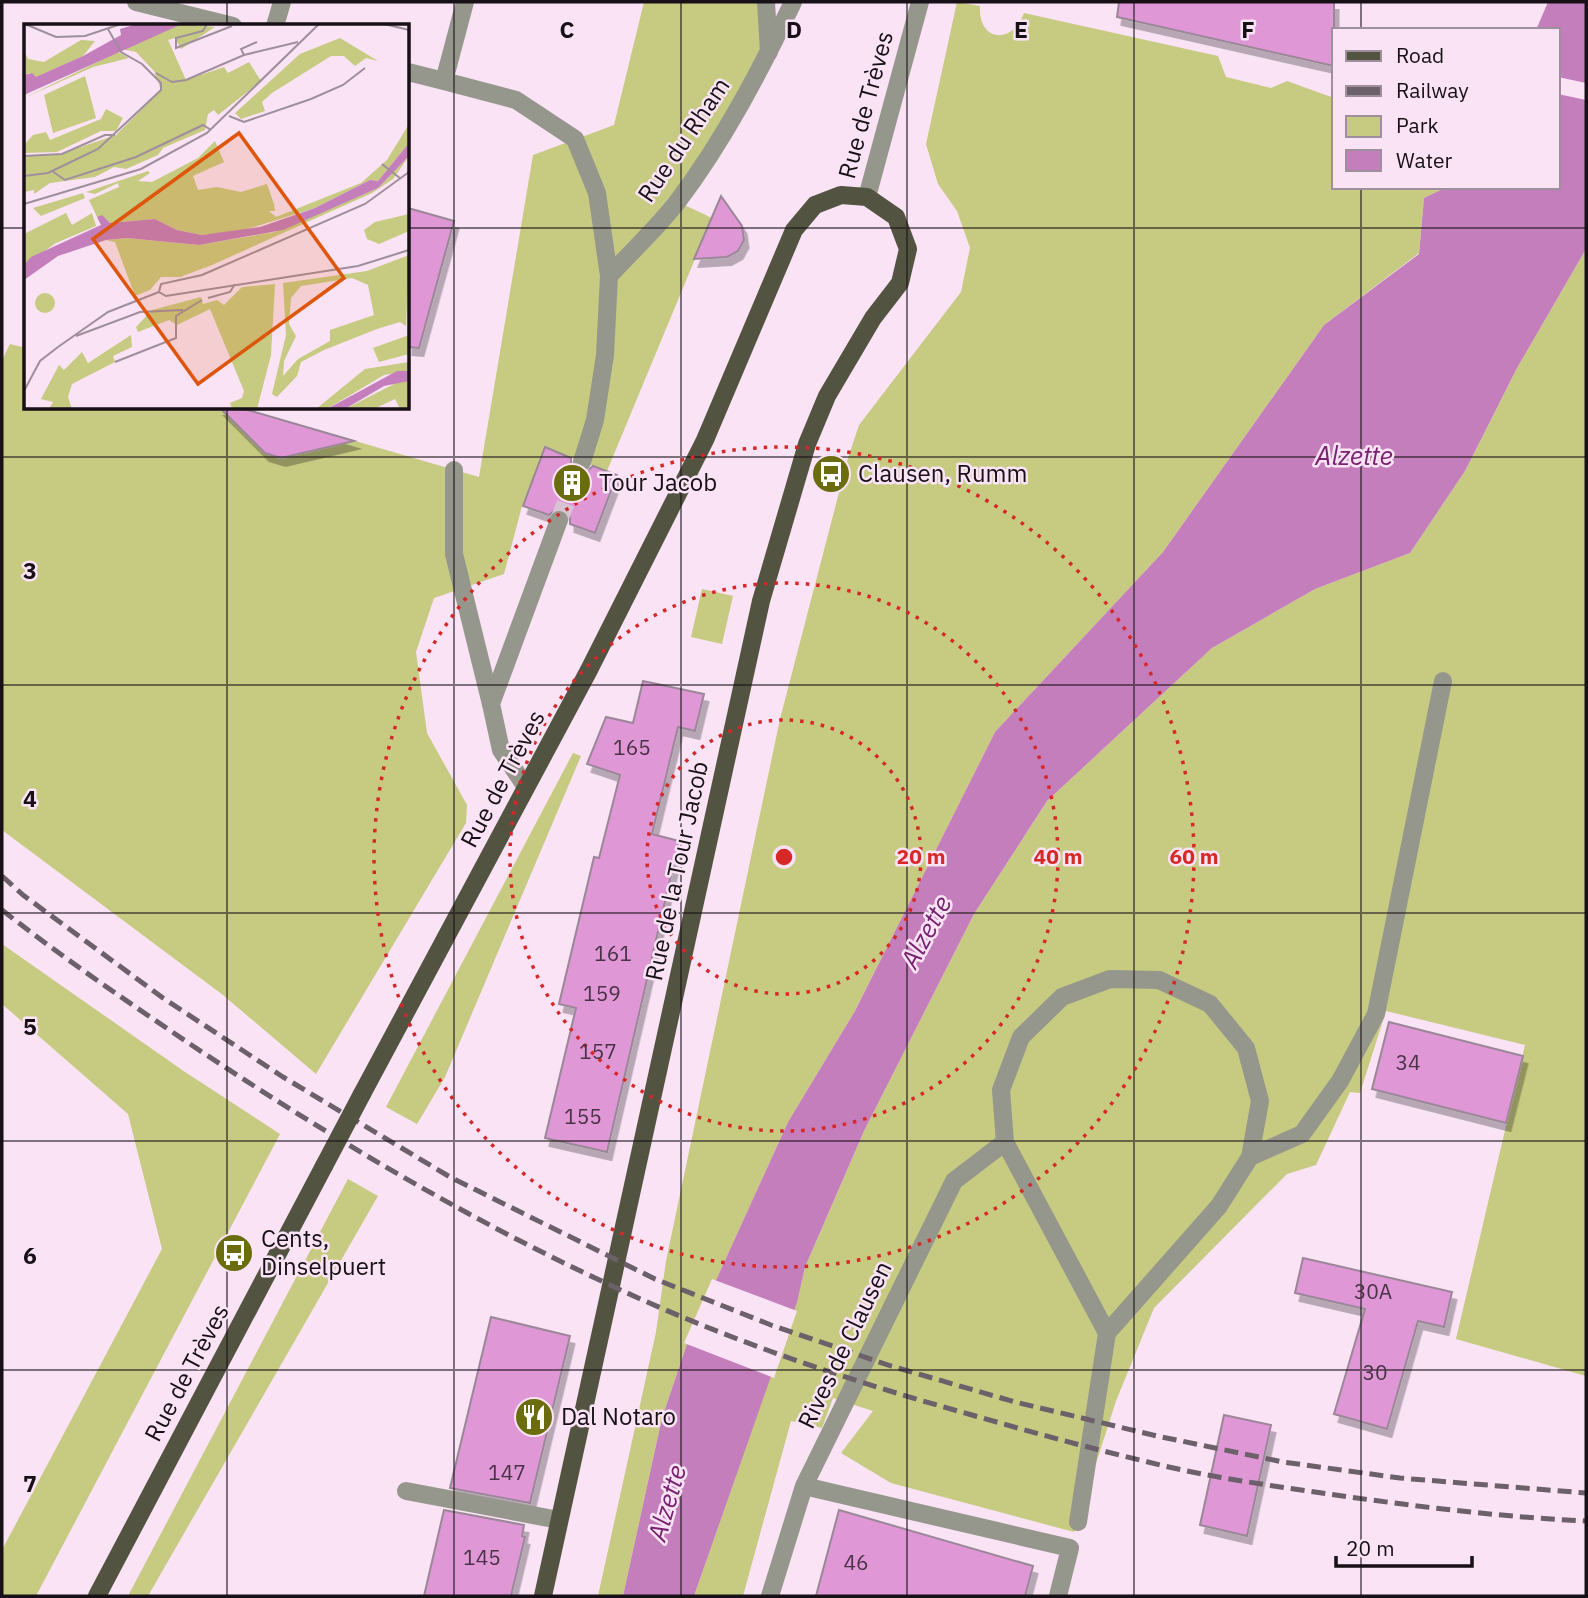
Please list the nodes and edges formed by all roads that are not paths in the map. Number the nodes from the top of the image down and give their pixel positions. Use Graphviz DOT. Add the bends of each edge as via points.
graph roads {
  1 [pos="136,2"];
  2 [pos="282,2"];
  3 [pos="465,2"];
  4 [pos="766,2"];
  5 [pos="793,2"];
  6 [pos="920,2"];
  7 [pos="225,24"];
  8 [pos="276,24"];
  9 [pos="769,52"];
  10 [pos="410,72"];
  11 [pos="444,81"];
  12 [pos="867,197"];
  13 [pos="609,276"];
  14 [pos="582,462"];
  15 [pos="454,470"];
  16 [pos="559,520"];
  17 [pos="1443,681"];
  18 [pos="491,704"];
  19 [pos="526,787"];
  20 [pos="1005,1142"];
  21 [pos="1250,1157"];
  22 [pos="1107,1332"];
  23 [pos="804,1486"];
  24 [pos="406,1491"];
  25 [pos="559,1520"];
  26 [pos="1078,1522"];
  27 [pos="97,1596"];
  28 [pos="543,1596"];
  29 [pos="770,1596"];
  30 [pos="1058,1596"];
  1 -- 7 [label="street"];
  2 -- 8 [label="street"];
  3 -- 11 [label="street"];
  4 -- 9 [label="street"];
  5 -- 9 [label="street, Rue du Rham"];
  6 -- 12 [label="street, Rue de Trèves"];
  9 -- 13 [label="street, Rue du Rham" via="720,139 677,202"];
  10 -- 11 [label="street"];
  11 -- 13 [label="street" via="516,100 575,139 597,193"];
  12 -- 19 [label="main road, Rue de Trèves" via="841,195 816,205 793,230 705,440"];
  12 -- 25 [label="main road, Rue de la Tour Jacob" via="896,217 908,249 900,283 853,349 822,408 761,601"];
  13 -- 14 [label="street" via="605,355 595,421"];
  15 -- 18 [label="street" via="454,554"];
  16 -- 18 [label="street"];
  17 -- 21 [label="street" via="1376,1014 1340,1081 1301,1134"];
  18 -- 19 [label="street" via="501,750"];
  19 -- 27 [label="main road, Rue de Trèves, bridge"];
  20 -- 21 [label="street" via="1002,1090 1021,1037 1062,997 1110,979 1159,980 1210,1004 1246,1048 1260,1101"];
  20 -- 22 [label="street"];
  20 -- 23 [label="street, Rives de Clausen" via="954,1181"];
  21 -- 22 [label="street" via="1219,1206"];
  22 -- 26 [label="street"];
  23 -- 29 [label="street, Rives de Clausen"];
  23 -- 30 [label="street" via="1070,1548"];
  24 -- 25 [label="street"];
  25 -- 28 [label="main road, Rue de la Tour Jacob"];
}
